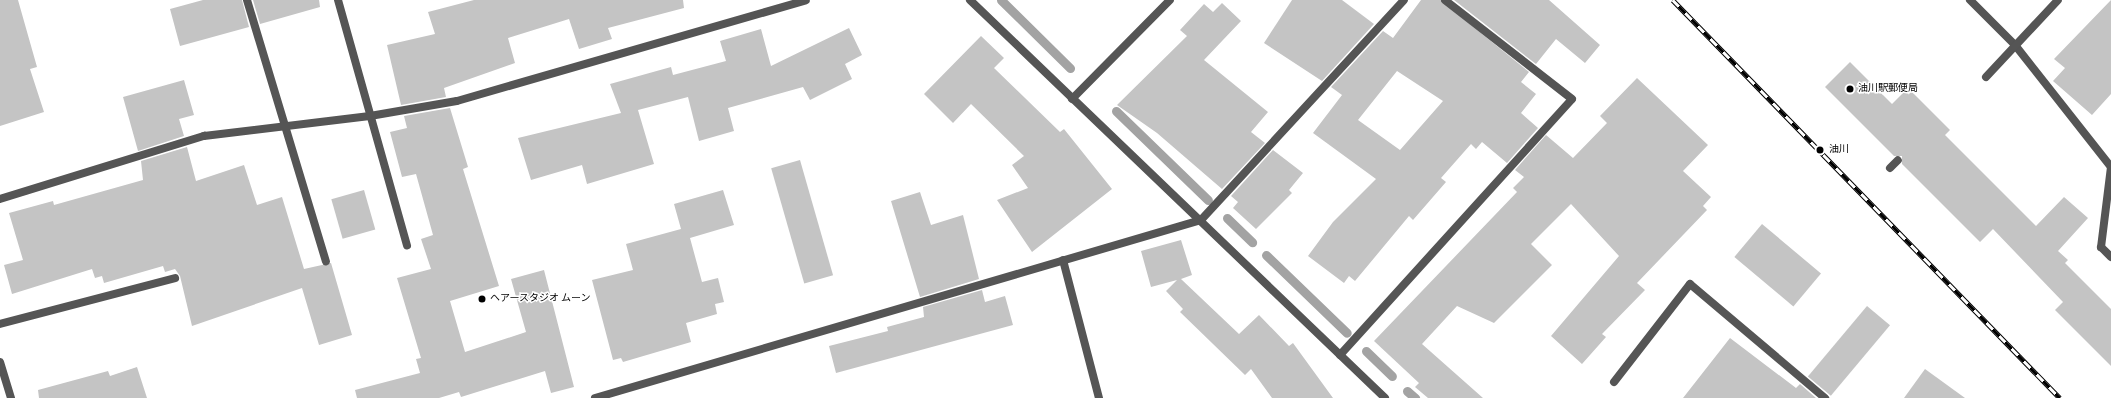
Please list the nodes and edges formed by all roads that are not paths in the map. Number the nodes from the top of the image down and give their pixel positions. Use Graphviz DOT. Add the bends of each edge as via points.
graph roads {
  1 [pos="247,0"];
  2 [pos="338,0"];
  3 [pos="806,0"];
  4 [pos="970,0"];
  5 [pos="1170,0"];
  6 [pos="1404,0"];
  7 [pos="1445,0"];
  8 [pos="1970,0"];
  9 [pos="2058,0"];
  10 [pos="2015,46"];
  11 [pos="1986,77"];
  12 [pos="1072,99"];
  13 [pos="370,116"];
  14 [pos="284,126"];
  15 [pos="1898,160"];
  16 [pos="1890,168"];
  17 [pos="0,199"];
  18 [pos="1201,220"];
  19 [pos="407,246"];
  20 [pos="2111,257"];
  21 [pos="1063,260"];
  22 [pos="326,261"];
  23 [pos="175,278"];
  24 [pos="0,324"];
  25 [pos="1340,355"];
  26 [pos="0,362"];
  27 [pos="1614,382"];
  28 [pos="11,398"];
  29 [pos="595,398"];
  30 [pos="1098,398"];
  31 [pos="1385,398"];
  32 [pos="1825,398"];
  1 -- 14 [label="street"];
  2 -- 13 [label="street"];
  3 -- 13 [label="street" via="457,100"];
  4 -- 12 [label="street"];
  5 -- 12 [label="street"];
  6 -- 18 [label="street"];
  7 -- 25 [label="street" via="1572,99"];
  8 -- 10 [label="street"];
  9 -- 10 [label="street"];
  10 -- 11 [label="street"];
  10 -- 20 [label="street" via="2111,167 2102,247"];
  12 -- 18 [label="street"];
  13 -- 14 [label="street"];
  13 -- 19 [label="street"];
  14 -- 17 [label="street" via="204,136"];
  14 -- 22 [label="street"];
  15 -- 16 [label="street"];
  18 -- 21 [label="street"];
  18 -- 25 [label="street"];
  21 -- 29 [label="street"];
  21 -- 30 [label="street"];
  23 -- 24 [label="street"];
  25 -- 31 [label="street"];
  26 -- 28 [label="street"];
  27 -- 32 [label="street" via="1690,284"];
}
